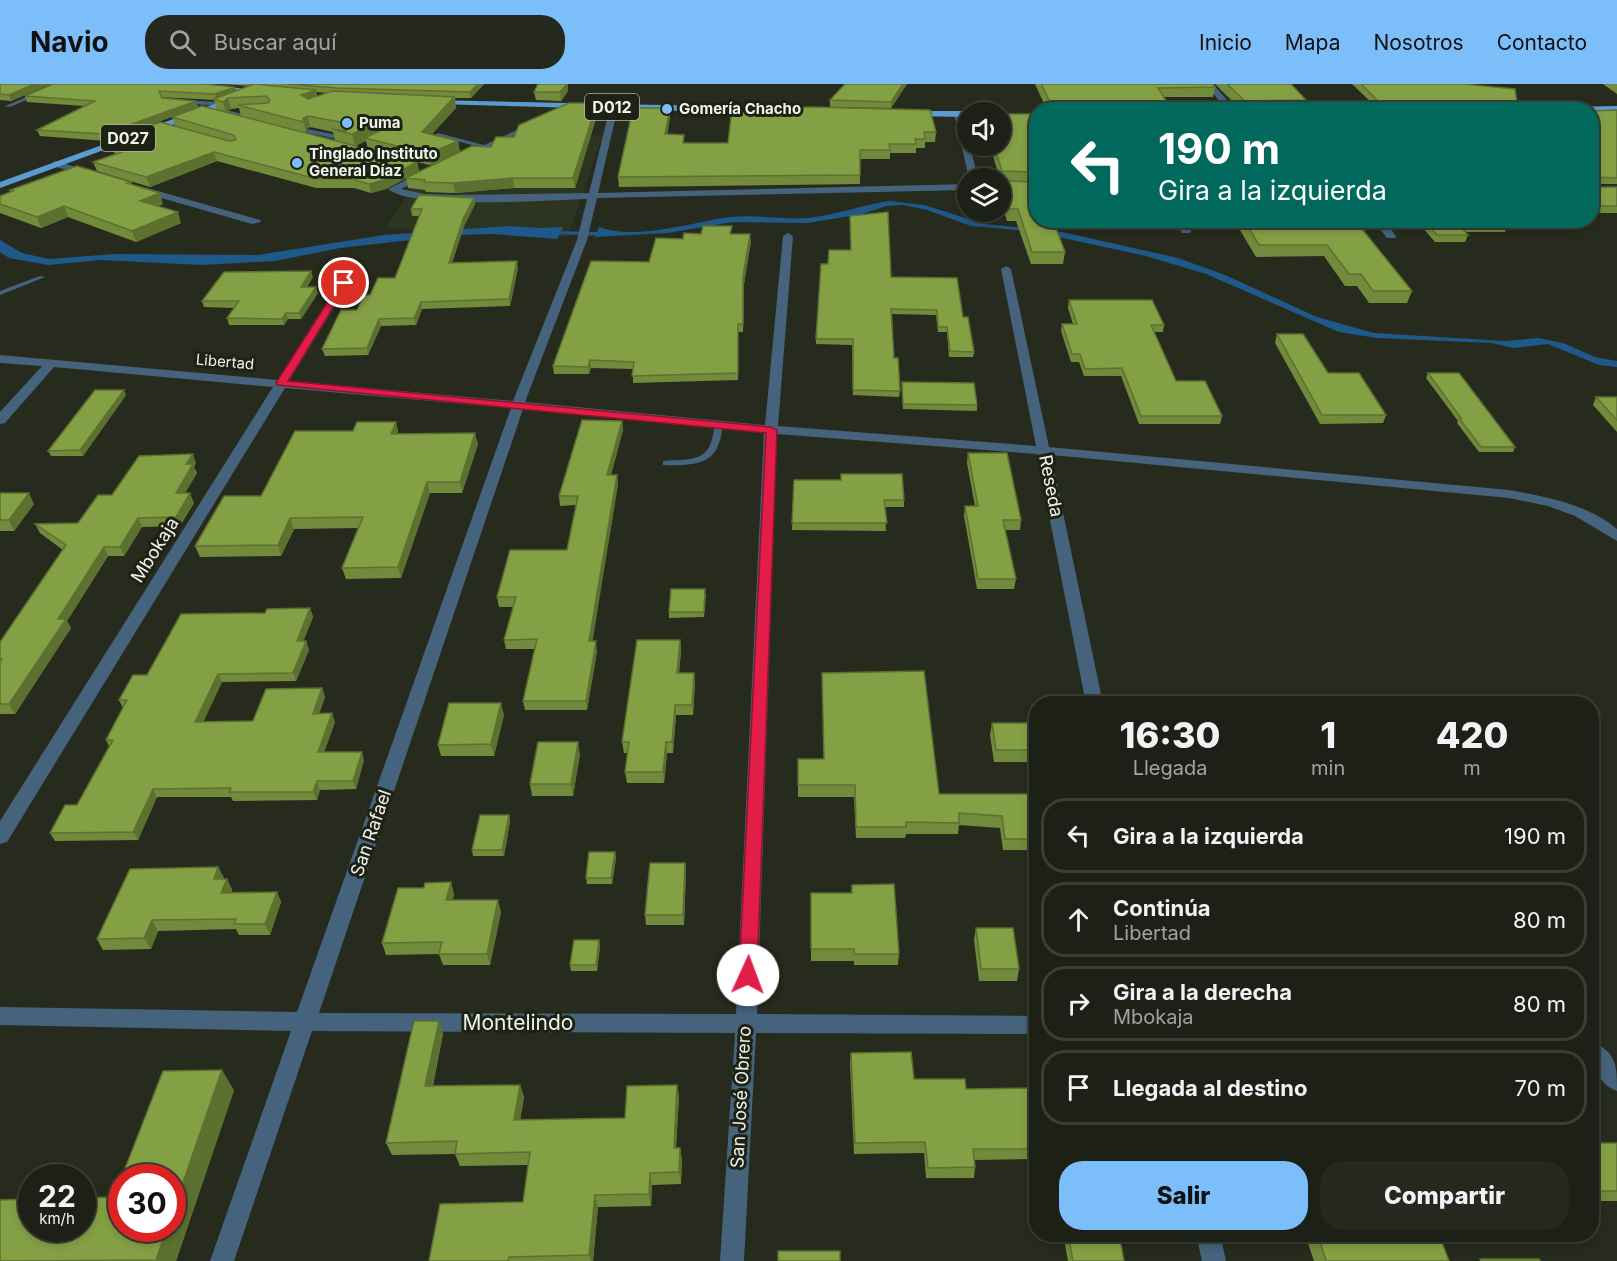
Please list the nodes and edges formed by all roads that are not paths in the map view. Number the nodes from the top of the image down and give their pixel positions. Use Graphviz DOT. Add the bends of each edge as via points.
graph roads {
  1 [pos="61,84"];
  2 [pos="182,84"];
  3 [pos="276,84"];
  4 [pos="1209,84"];
  5 [pos="257,91"];
  6 [pos="280,93"];
  7 [pos="175,101"];
  8 [pos="428,102"];
  9 [pos="1225,102"];
  10 [pos="219,105"];
  11 [pos="8,106"];
  12 [pos="574,106"];
  13 [pos="614,107"];
  14 [pos="1599,109"];
  15 [pos="1617,109"];
  16 [pos="206,110"];
  17 [pos="768,110"];
  18 [pos="259,112"];
  19 [pos="231,113"];
  20 [pos="899,113"];
  21 [pos="957,114"];
  22 [pos="554,115"];
  23 [pos="262,120"];
  24 [pos="254,124"];
  25 [pos="534,124"];
  26 [pos="161,126"];
  27 [pos="171,129"];
  28 [pos="438,135"];
  29 [pos="347,139"];
  30 [pos="336,144"];
  31 [pos="484,147"];
  32 [pos="464,156"];
  33 [pos="56,164"];
  34 [pos="421,167"];
  35 [pos="432,170"];
  36 [pos="100,177"];
  37 [pos="0,185"];
  38 [pos="134,187"];
  39 [pos="957,187"];
  40 [pos="1011,187"];
  41 [pos="1029,188"];
  42 [pos="594,196"];
  43 [pos="256,222"];
  44 [pos="1184,228"];
  45 [pos="1384,228"];
  46 [pos="1186,231"];
  47 [pos="788,236"];
  48 [pos="1391,236"];
  49 [pos="1006,269"];
  50 [pos="42,277"];
  51 [pos="344,283"];
  52 [pos="0,293"];
  53 [pos="0,359"];
  54 [pos="51,364"];
  55 [pos="281,383"];
  56 [pos="518,405"];
  57 [pos="0,420"];
  58 [pos="719,425"];
  59 [pos="771,430"];
  60 [pos="1044,451"];
  61 [pos="666,463"];
  62 [pos="1617,537"];
  63 [pos="1093,696"];
  64 [pos="0,837"];
  65 [pos="0,1016"];
  66 [pos="307,1022"];
  67 [pos="746,1023"];
  68 [pos="1029,1025"];
  69 [pos="1599,1057"];
  70 [pos="1617,1081"];
  71 [pos="1210,1242"];
  72 [pos="222,1261"];
  73 [pos="732,1261"];
  74 [pos="1214,1261"];
  1 -- 11 [label="lane"];
  2 -- 5 [label="main road"];
  3 -- 5 [label="main road, D027"];
  4 -- 9 [label="street"];
  5 -- 6 [label="main road"];
  5 -- 10 [label="main road, D027"];
  7 -- 10 [label="lane"];
  8 -- 12 [label="main road, D012"];
  10 -- 16 [label="main road, D027"];
  12 -- 13 [label="main road, D012"];
  12 -- 22 [label="lane"];
  13 -- 17 [label="main road, D012"];
  13 -- 42 [label="street, San Rafael"];
  14 -- 15 [label="main road"];
  16 -- 19 [label="lane"];
  16 -- 24 [label="lane"];
  16 -- 26 [label="main road, D027"];
  18 -- 19 [label="lane"];
  19 -- 23 [label="lane"];
  20 -- 21 [label="main road"];
  25 -- 31 [label="lane"];
  26 -- 27 [label="lane"];
  26 -- 33 [label="main road, D027"];
  28 -- 31 [label="lane"];
  29 -- 30 [label="lane" via="283,128"];
  31 -- 32 [label="lane"];
  33 -- 36 [label="street"];
  33 -- 37 [label="main road, D027"];
  34 -- 35 [label="lane"];
  35 -- 42 [label="street" via="393,189 418,196"];
  38 -- 43 [label="street"];
  39 -- 42 [label="street"];
  40 -- 41 [label="street"];
  42 -- 56 [label="street, San Rafael" via="582,240"];
  44 -- 46 [label="street"];
  45 -- 48 [label="street"];
  47 -- 59 [label="street, San José Obrero"];
  49 -- 60 [label="street, Reseda"];
  50 -- 52 [label="lane"];
  51 -- 55 [label="street, Mbokaja"];
  53 -- 54 [label="street, Libertad"];
  54 -- 55 [label="street, Libertad"];
  54 -- 57 [label="street"];
  55 -- 56 [label="street, Libertad"];
  55 -- 64 [label="street, Mbokaja"];
  56 -- 58 [label="street, Libertad"];
  56 -- 66 [label="street, San Rafael"];
  58 -- 59 [label="street, Libertad"];
  58 -- 61 [label="lane" via="714,451 709,456 697,461"];
  59 -- 60 [label="street, Libertad"];
  59 -- 67 [label="street, San José Obrero"];
  60 -- 62 [label="street, Libertad" via="1509,494 1558,503 1591,517"];
  60 -- 63 [label="street, Reseda"];
  65 -- 66 [label="street, Montelindo"];
  66 -- 67 [label="street, Montelindo"];
  66 -- 72 [label="street, San Rafael"];
  67 -- 68 [label="street, Montelindo"];
  67 -- 73 [label="street, San José Obrero"];
  69 -- 70 [label="street"];
  71 -- 74 [label="street"];
}
